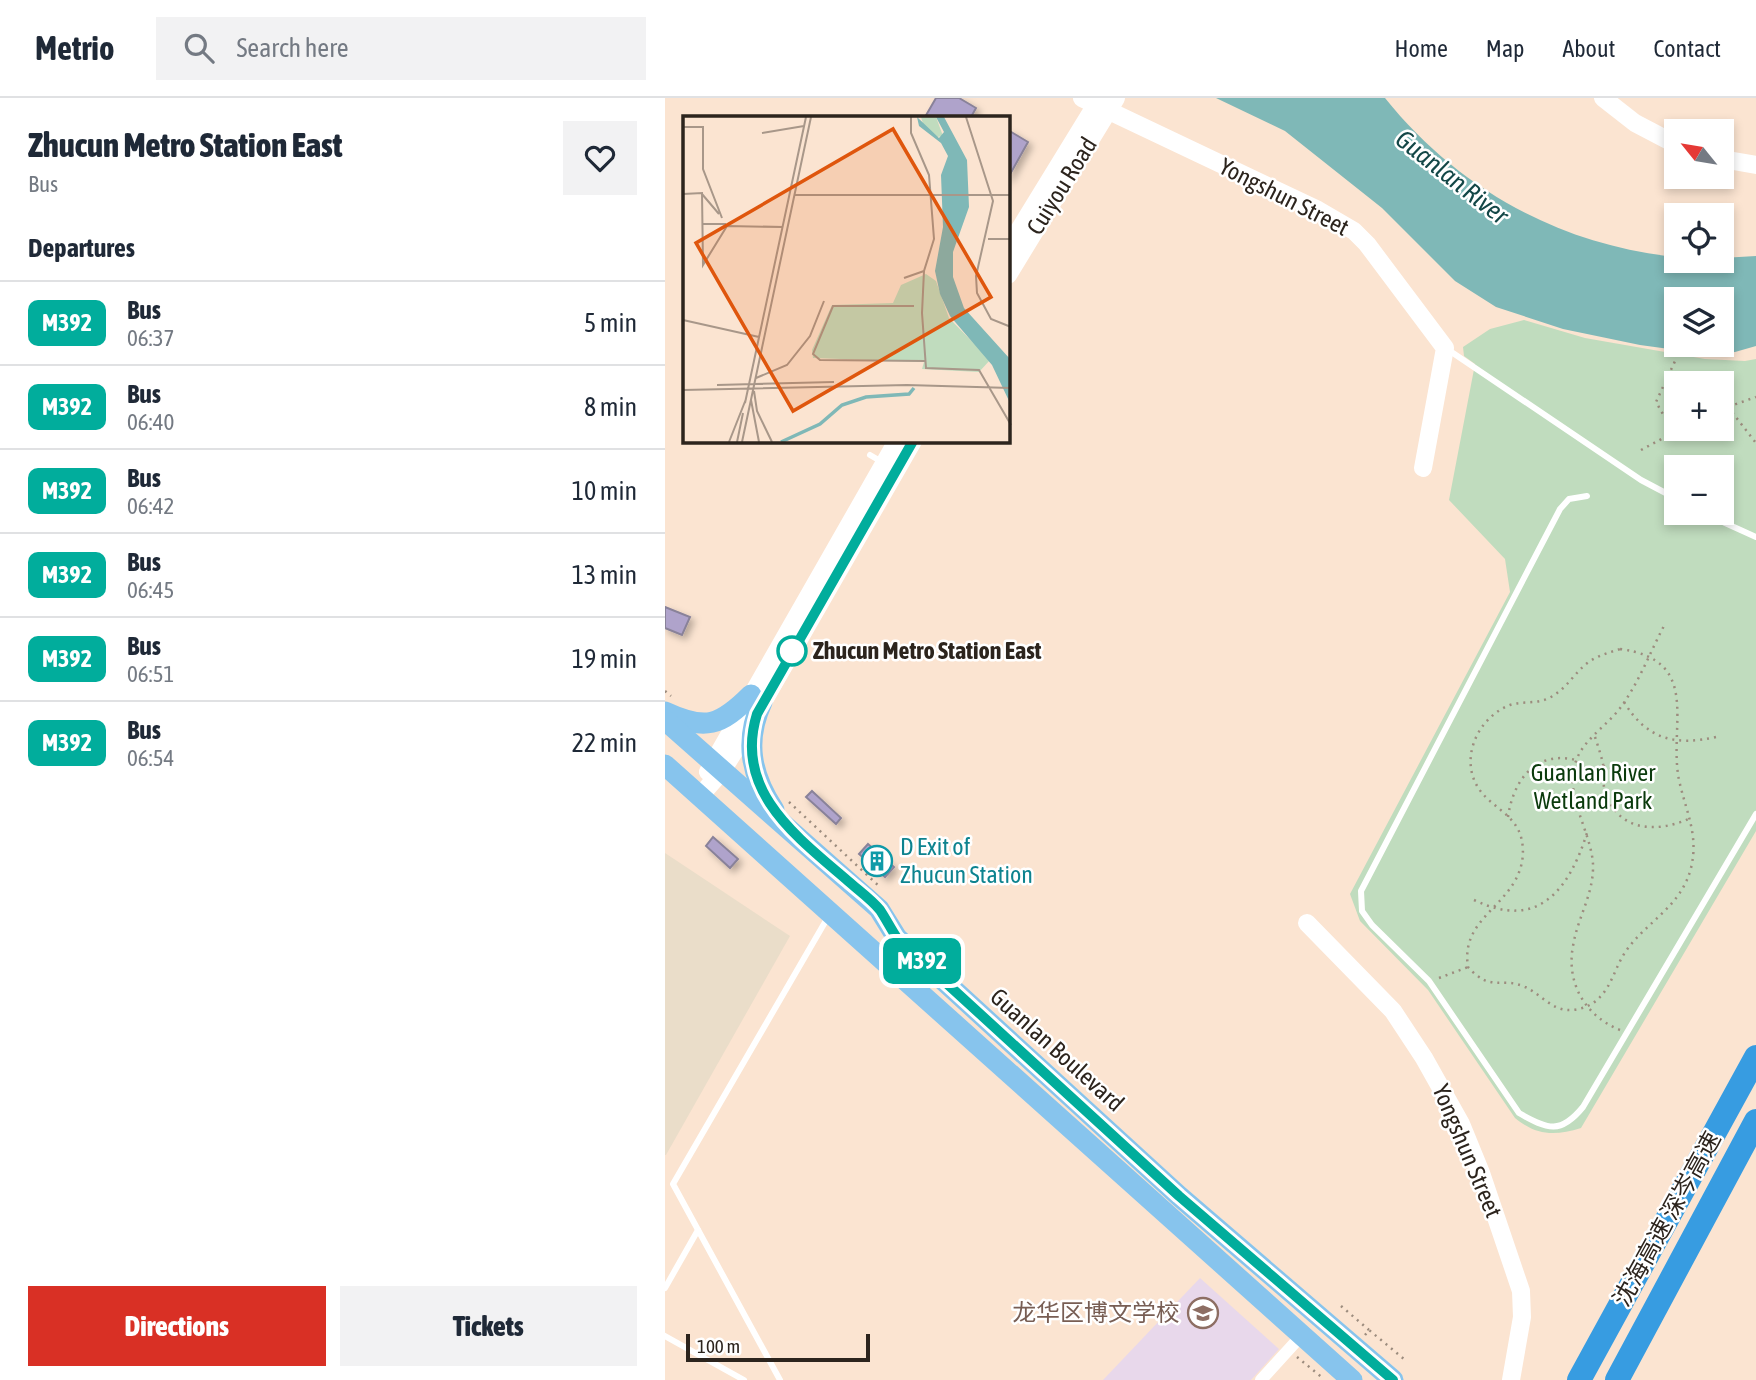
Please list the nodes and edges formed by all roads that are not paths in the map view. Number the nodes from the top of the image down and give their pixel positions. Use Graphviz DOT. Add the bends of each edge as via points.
graph roads {
  1 [pos="1603,98"];
  2 [pos="1101,102"];
  3 [pos="1664,138"];
  4 [pos="1734,161"];
  5 [pos="1756,165"];
  6 [pos="1010,245"];
  7 [pos="1010,271"];
  8 [pos="1445,348"];
  9 [pos="896,443"];
  10 [pos="910,443"];
  11 [pos="884,463"];
  12 [pos="1423,468"];
  13 [pos="1664,492"];
  14 [pos="1587,496"];
  15 [pos="1730,525"];
  16 [pos="1756,537"];
  17 [pos="757,699"];
  18 [pos="665,712"];
  19 [pos="665,720"];
  20 [pos="665,765"];
  21 [pos="717,766"];
  22 [pos="700,796"];
  23 [pos="1756,814"];
  24 [pos="790,831"];
  25 [pos="831,912"];
  26 [pos="1307,923"];
  27 [pos="1756,1057"];
  28 [pos="1756,1121"];
  29 [pos="669,1184"];
  30 [pos="698,1230"];
  31 [pos="665,1288"];
  32 [pos="665,1336"];
  33 [pos="1299,1346"];
  34 [pos="744,1380"];
  35 [pos="780,1380"];
  36 [pos="1261,1380"];
  37 [pos="1352,1380"];
  38 [pos="1393,1380"];
  39 [pos="1511,1380"];
  40 [pos="1579,1380"];
  41 [pos="1617,1380"];
  1 -- 3 [label="street"];
  2 -- 6 [label="street, Cuiyou Road"];
  2 -- 7 [label="street, Cuiyou Road"];
  2 -- 8 [label="street, Yongshun Street" via="1354,230"];
  4 -- 5 [label="street"];
  8 -- 12 [label="street"];
  8 -- 13 [label="lane"];
  9 -- 11 [label="street"];
  10 -- 11 [label="street"];
  11 -- 17 [label="street"];
  14 -- 23 [label="lane" via="1569,499 1560,509 1361,891 1362,911 1429,981 1519,1114 1554,1128 1571,1122 1583,1107"];
  15 -- 16 [label="lane"];
  17 -- 18 [label="main road" via="712,723 696,723"];
  17 -- 21 [label="street"];
  17 -- 24 [label="main road" via="750,737 753,764 766,796"];
  19 -- 21 [label="main road, Guanlan Boulevard"];
  20 -- 22 [label="main road, Guanlan Boulevard"];
  21 -- 22 [label="street"];
  21 -- 24 [label="main road, Guanlan Boulevard"];
  22 -- 25 [label="main road, Guanlan Boulevard"];
  24 -- 38 [label="main road, Guanlan Boulevard" via="879,909 897,938 1097,1122"];
  25 -- 29 [label="lane"];
  25 -- 33 [label="main road, Guanlan Boulevard"];
  26 -- 39 [label="street, Yongshun Street" via="1393,1011 1461,1124 1521,1291 1522,1317"];
  27 -- 40 [label="highway, 沈海高速 深岑高速"];
  28 -- 41 [label="highway, 沈海高速 深岑高速"];
  29 -- 30 [label="lane"];
  30 -- 31 [label="lane"];
  30 -- 35 [label="lane"];
  32 -- 34 [label="lane"];
  33 -- 36 [label="street"];
  33 -- 37 [label="main road, Guanlan Boulevard"];
}
